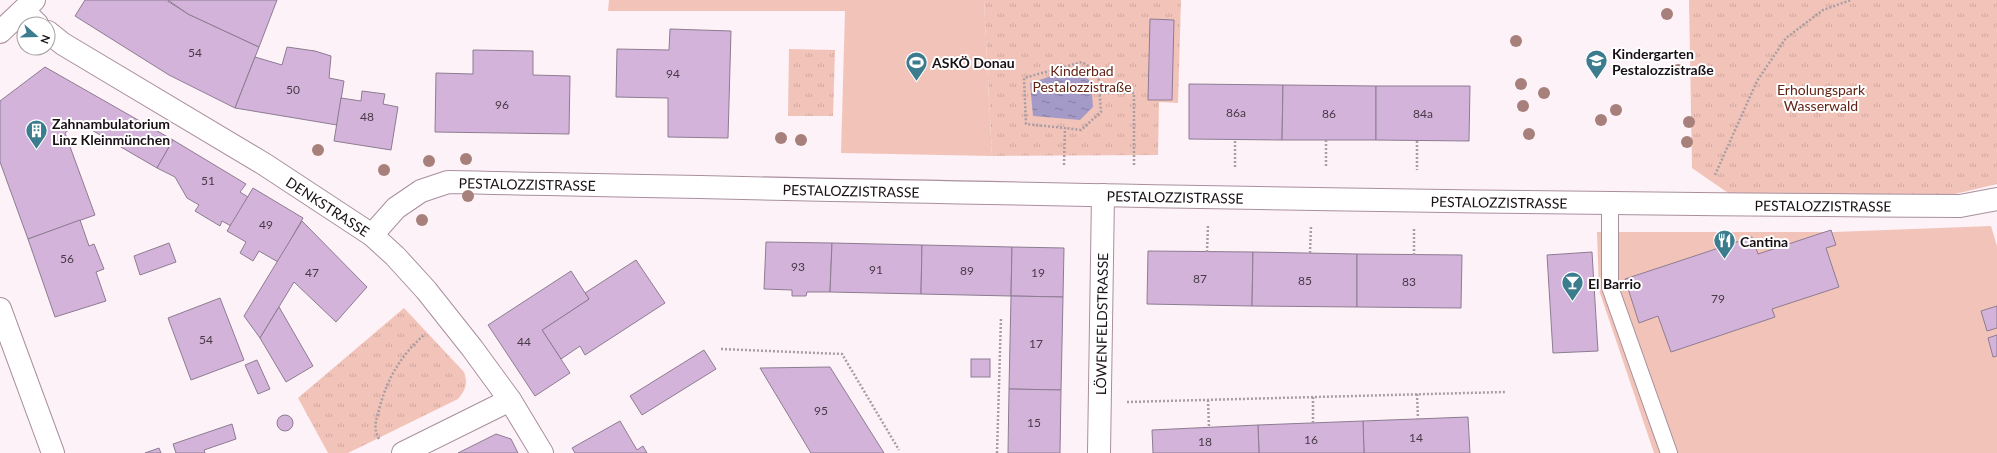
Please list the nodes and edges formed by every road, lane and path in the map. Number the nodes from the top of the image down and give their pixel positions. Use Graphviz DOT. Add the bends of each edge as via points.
graph roads {
  1 [pos="1851,0"];
  2 [pos="32,12"];
  3 [pos="0,32"];
  4 [pos="56,38"];
  5 [pos="1100,93"];
  6 [pos="1065,128"];
  7 [pos="1235,139"];
  8 [pos="1326,140"];
  9 [pos="1417,141"];
  10 [pos="1064,165"];
  11 [pos="1134,166"];
  12 [pos="1235,167"];
  13 [pos="1326,168"];
  14 [pos="1417,170"];
  15 [pos="1103,195"];
  16 [pos="1997,199"];
  17 [pos="1610,203"];
  18 [pos="1700,204"];
  19 [pos="1208,222"];
  20 [pos="1311,224"];
  21 [pos="1414,226"];
  22 [pos="372,235"];
  23 [pos="1207,252"];
  24 [pos="1310,253"];
  25 [pos="1414,255"];
  26 [pos="0,309"];
  27 [pos="1001,317"];
  28 [pos="426,333"];
  29 [pos="721,349"];
  30 [pos="1505,392"];
  31 [pos="1417,394"];
  32 [pos="1313,396"];
  33 [pos="1208,399"];
  34 [pos="510,400"];
  35 [pos="1121,402"];
  36 [pos="1418,419"];
  37 [pos="1313,423"];
  38 [pos="1209,427"];
  39 [pos="381,442"];
  40 [pos="898,450"];
  41 [pos="53,453"];
  42 [pos="403,453"];
  43 [pos="542,453"];
  44 [pos="997,453"];
  45 [pos="1099,453"];
  46 [pos="1669,453"];
  1 -- 18 [label="path" via="1823,10 1786,38 1757,81 1713,181"];
  2 -- 3 [label="street"];
  4 -- 22 [label="street, DENKSTRASSE" via="264,164"];
  5 -- 6 [label="path" via="1101,112 1081,130"];
  5 -- 6 [label="path" via="1098,72 1082,62 1024,78 1026,124"];
  5 -- 11 [label="path" via="1134,93"];
  6 -- 10 [label="path"];
  7 -- 12 [label="path"];
  8 -- 13 [label="path"];
  9 -- 14 [label="path"];
  15 -- 17 [label="street, PESTALOZZISTRASSE"];
  15 -- 22 [label="street, PESTALOZZISTRASSE" via="448,182 421,191 396,208"];
  15 -- 45 [label="street, LÖWENFELDSTRASSE"];
  16 -- 18 [label="street, PESTALOZZISTRASSE" via="1960,206"];
  17 -- 18 [label="street, PESTALOZZISTRASSE"];
  17 -- 46 [label="lane" via="1610,287"];
  19 -- 23 [label="path"];
  20 -- 24 [label="path"];
  21 -- 25 [label="path"];
  22 -- 34 [label="street, DENKSTRASSE" via="426,290"];
  26 -- 41 [label="street"];
  27 -- 44 [label="path"];
  28 -- 39 [label="path" via="400,359 384,391 374,421"];
  29 -- 40 [label="path" via="842,354"];
  30 -- 31 [label="path"];
  31 -- 32 [label="path"];
  31 -- 36 [label="path"];
  32 -- 33 [label="path"];
  32 -- 37 [label="path"];
  33 -- 35 [label="path"];
  33 -- 38 [label="path"];
  34 -- 42 [label="street"];
  34 -- 43 [label="street, DENKSTRASSE"];
}
